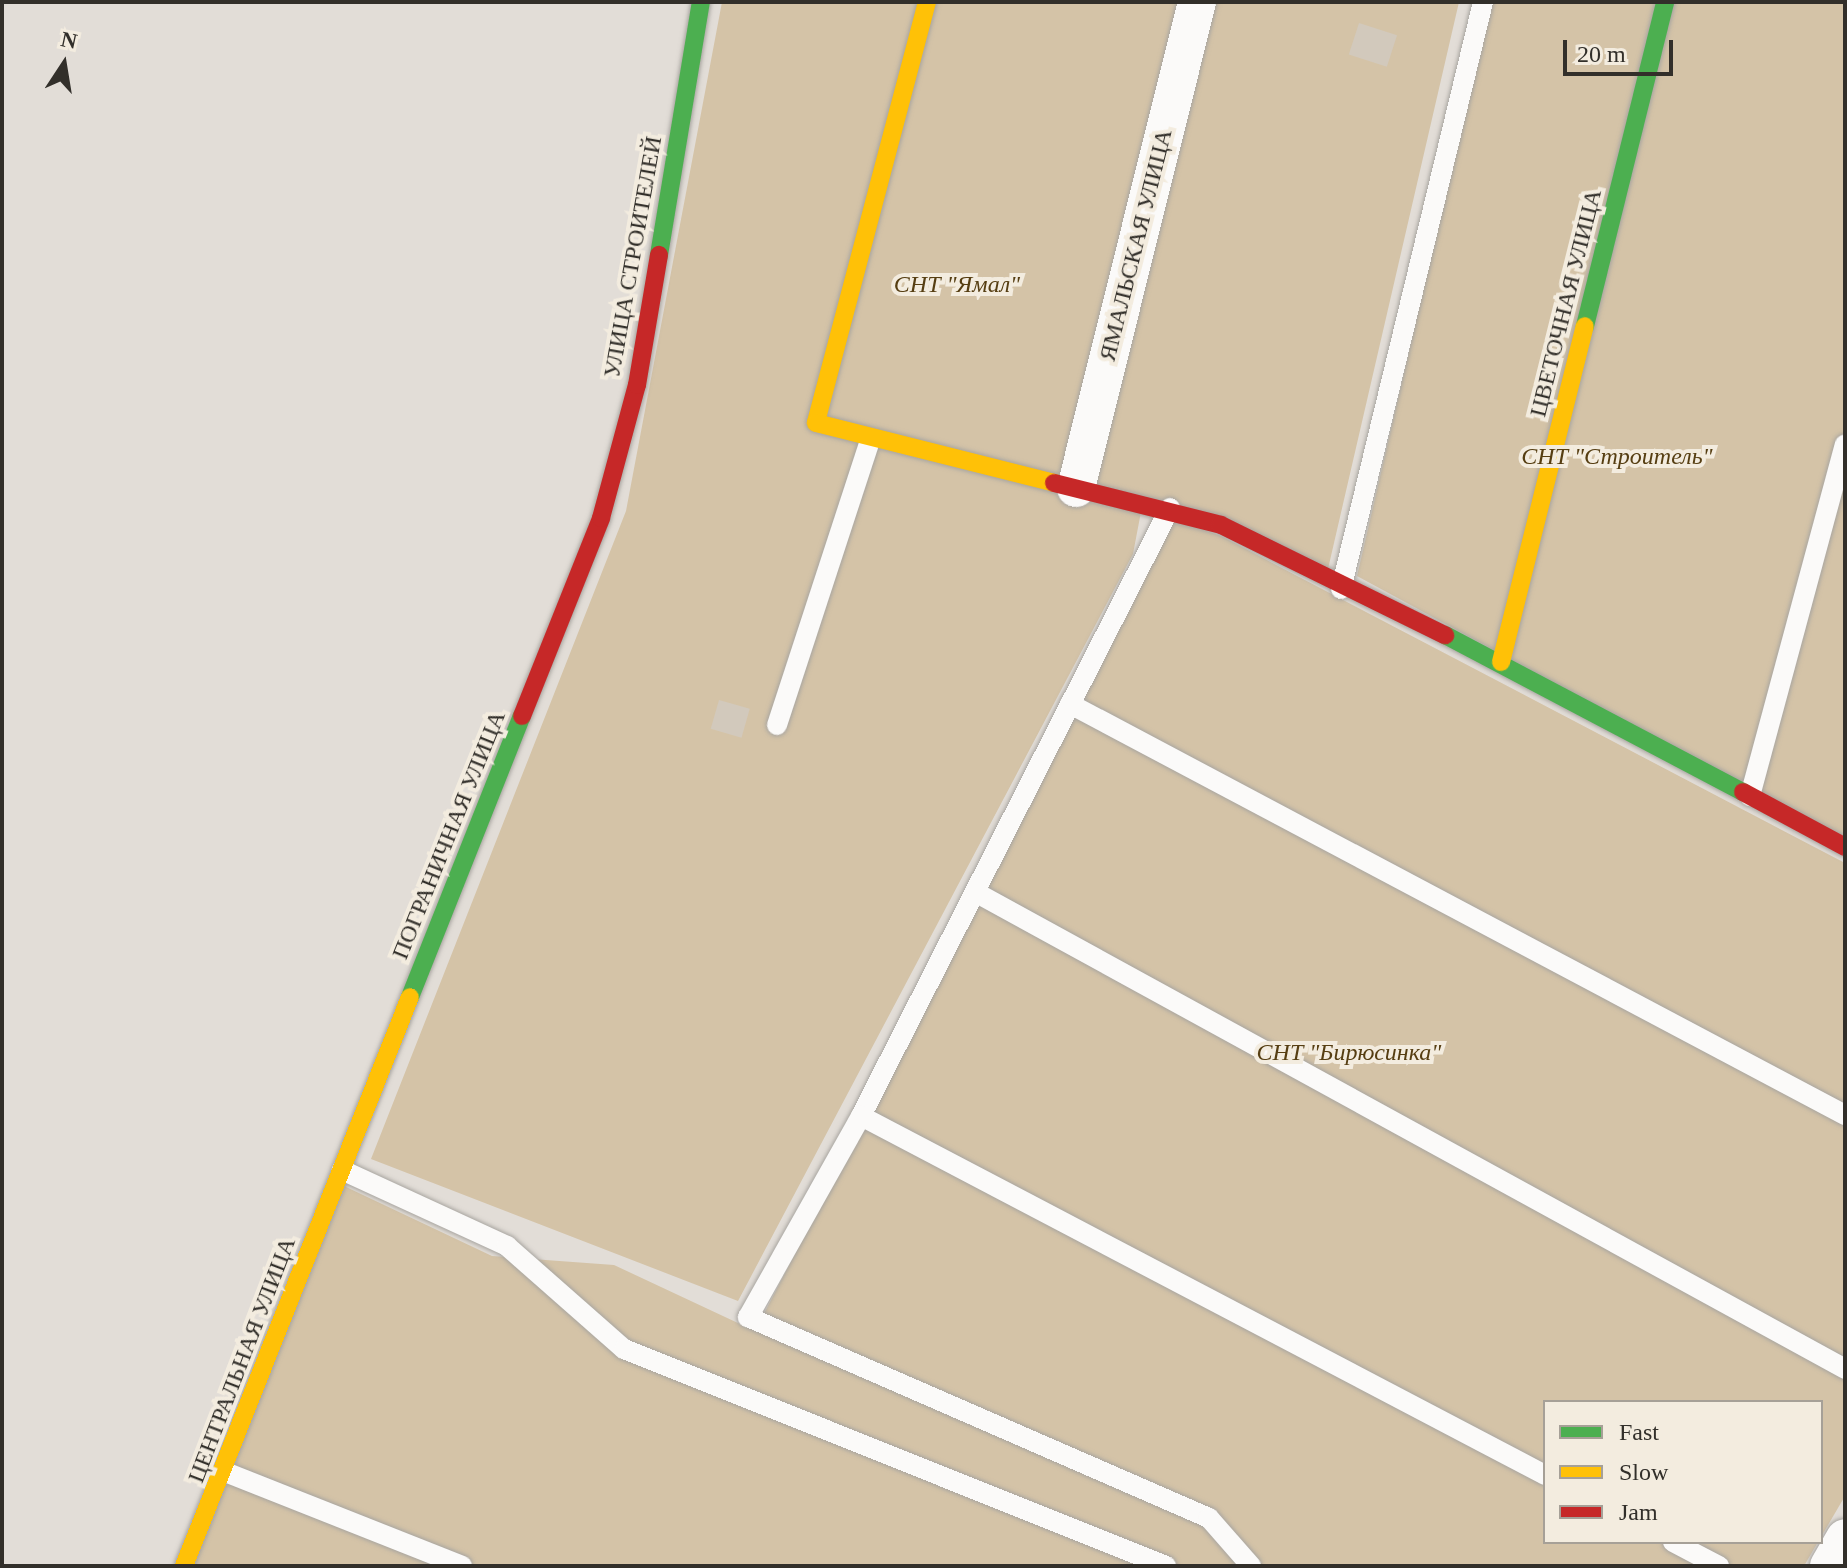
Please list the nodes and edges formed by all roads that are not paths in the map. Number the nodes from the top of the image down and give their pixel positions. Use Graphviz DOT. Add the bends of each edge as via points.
graph roads {
  1 [pos="701,2"];
  2 [pos="927,2"];
  3 [pos="1197,2"];
  4 [pos="1483,2"];
  5 [pos="1665,2"];
  6 [pos="870,441"];
  7 [pos="1845,445"];
  8 [pos="1076,488"];
  9 [pos="1170,508"];
  10 [pos="601,518"];
  11 [pos="1341,589"];
  12 [pos="1501,662"];
  13 [pos="1070,704"];
  14 [pos="777,725"];
  15 [pos="1750,796"];
  16 [pos="1845,847"];
  17 [pos="975,892"];
  18 [pos="1845,1115"];
  19 [pos="861,1116"];
  20 [pos="342,1170"];
  21 [pos="1845,1369"];
  22 [pos="225,1472"];
  23 [pos="1543,1474"];
  24 [pos="1845,1538"];
  25 [pos="1677,1544"];
  26 [pos="184,1566"];
  27 [pos="462,1566"];
  28 [pos="1166,1566"];
  29 [pos="1251,1566"];
  30 [pos="1719,1566"];
  31 [pos="1829,1566"];
  1 -- 10 [label="street, УЛИЦА СТРОИТЕЛЕЙ" via="637,385"];
  2 -- 6 [label="street" via="816,423"];
  3 -- 8 [label="street, ЯМАЛЬСКАЯ УЛИЦА"];
  4 -- 11 [label="lane"];
  5 -- 12 [label="street, ЦВЕТОЧНАЯ УЛИЦА"];
  6 -- 8 [label="street"];
  6 -- 14 [label="lane"];
  7 -- 15 [label="lane"];
  8 -- 9 [label="street"];
  9 -- 11 [label="street" via="1221,525"];
  9 -- 13 [label="lane"];
  10 -- 20 [label="street, ПОГРАНИЧНАЯ УЛИЦА"];
  11 -- 12 [label="street"];
  12 -- 15 [label="street"];
  13 -- 17 [label="lane"];
  13 -- 18 [label="lane"];
  15 -- 16 [label="street"];
  17 -- 19 [label="lane"];
  17 -- 21 [label="lane"];
  19 -- 23 [label="lane"];
  19 -- 29 [label="lane" via="748,1317 1209,1518"];
  20 -- 22 [label="street, ЦЕНТРАЛЬНАЯ УЛИЦА"];
  20 -- 28 [label="lane" via="507,1246 624,1349"];
  22 -- 26 [label="street, ЦЕНТРАЛЬНАЯ УЛИЦА"];
  22 -- 27 [label="lane"];
  24 -- 31 [label="street"];
  25 -- 30 [label="lane"];
}
